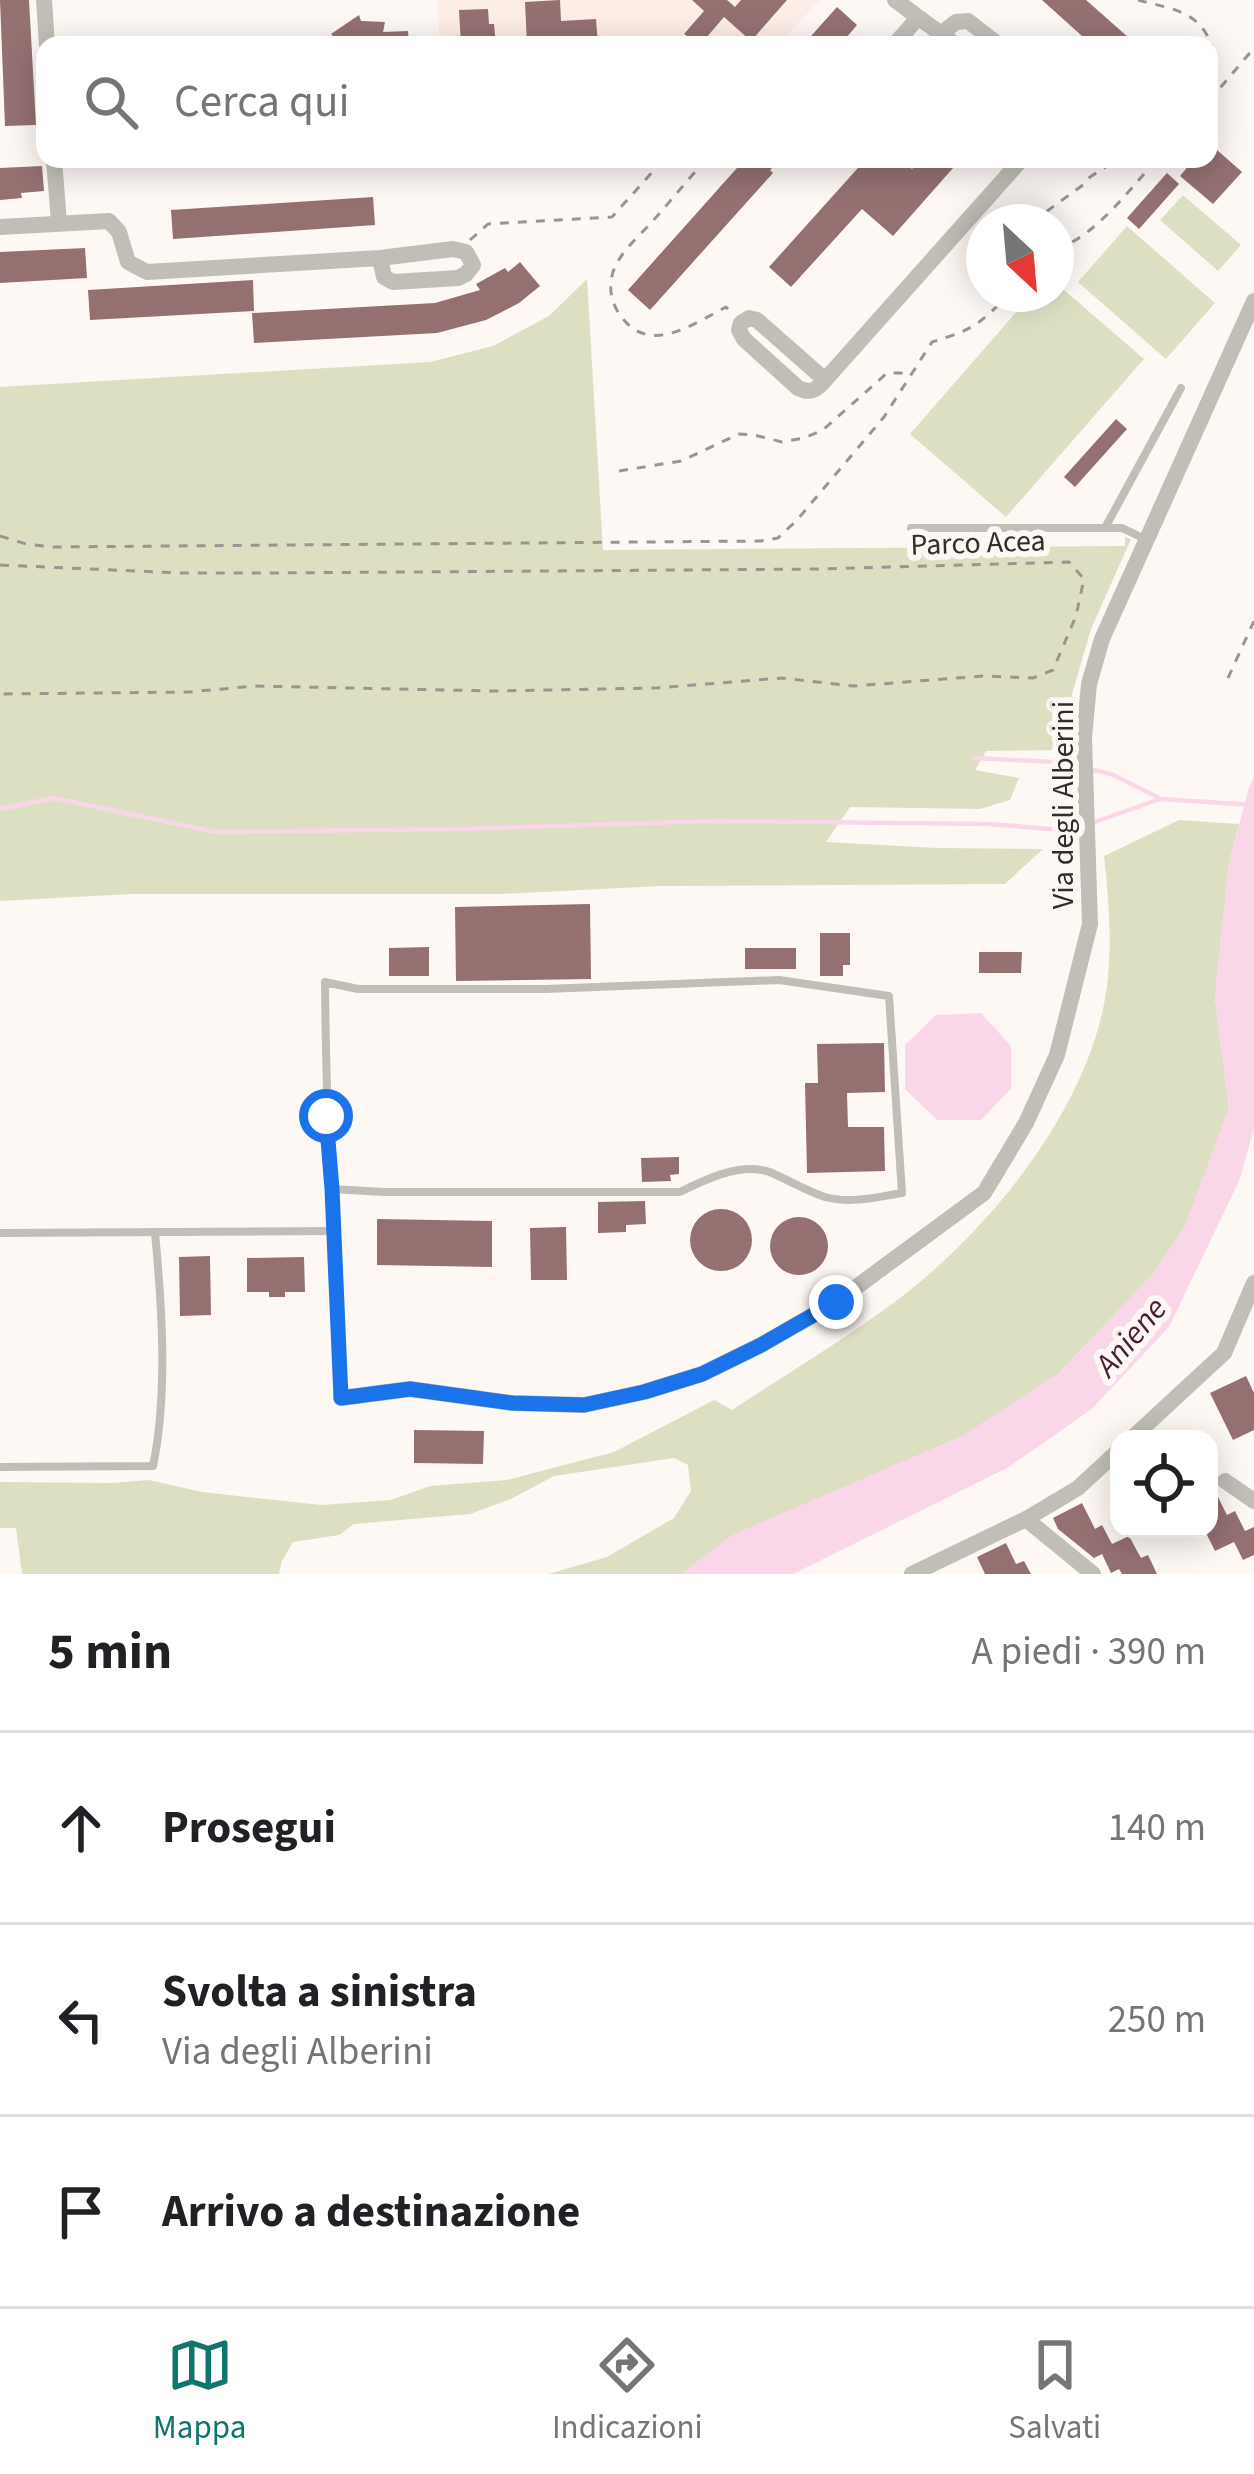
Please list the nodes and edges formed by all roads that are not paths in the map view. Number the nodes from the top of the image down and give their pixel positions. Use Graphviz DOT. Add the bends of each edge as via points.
graph roads {
  1 [pos="44,0"];
  2 [pos="895,0"];
  3 [pos="918,18"];
  4 [pos="46,36"];
  5 [pos="902,36"];
  6 [pos="945,36"];
  7 [pos="950,36"];
  8 [pos="987,36"];
  9 [pos="55,168"];
  10 [pos="1014,168"];
  11 [pos="59,223"];
  12 [pos="0,227"];
  13 [pos="380,258"];
  14 [pos="1254,301"];
  15 [pos="741,323"];
  16 [pos="1181,388"];
  17 [pos="911,528"];
  18 [pos="1105,528"];
  19 [pos="1147,539"];
  20 [pos="332,1189"];
  21 [pos="333,1232"];
  22 [pos="0,1233"];
  23 [pos="155,1233"];
  24 [pos="1254,1283"];
  25 [pos="341,1398"];
  26 [pos="1140,1430"];
  27 [pos="1110,1458"];
  28 [pos="0,1467"];
  29 [pos="1225,1480"];
  30 [pos="1254,1501"];
  31 [pos="1026,1519"];
  32 [pos="912,1574"];
  33 [pos="1093,1574"];
  1 -- 4 [label="street"];
  2 -- 3 [label="street"];
  3 -- 5 [label="street"];
  3 -- 6 [label="street"];
  7 -- 8 [label="street" via="956,22 968,21"];
  9 -- 11 [label="street"];
  10 -- 15 [label="street" via="813,391 798,388 743,339"];
  11 -- 12 [label="street"];
  11 -- 13 [label="street" via="109,221 128,262 147,272"];
  13 -- 13 [label="street" via="390,281 458,278 473,265 460,249"];
  14 -- 19 [label="street, Via degli Alberini"];
  16 -- 18 [label="lane"];
  17 -- 18 [label="lane"];
  18 -- 19 [label="lane"];
  19 -- 25 [label="street, Via degli Alberini" via="1092,668 1084,736 1090,924 1057,1055 985,1192 836,1302 702,1374 584,1405 410,1389"];
  20 -- 20 [label="lane" via="325,982 545,989 779,980 889,996 902,1193 829,1198 767,1170 709,1178 680,1192"];
  20 -- 21 [label="lane"];
  21 -- 23 [label="lane"];
  21 -- 25 [label="lane"];
  22 -- 23 [label="lane"];
  23 -- 28 [label="lane" via="162,1303 153,1466"];
  24 -- 26 [label="street" via="1224,1353"];
  27 -- 31 [label="street"];
  29 -- 30 [label="street"];
  31 -- 32 [label="street"];
  31 -- 33 [label="street"];
}
